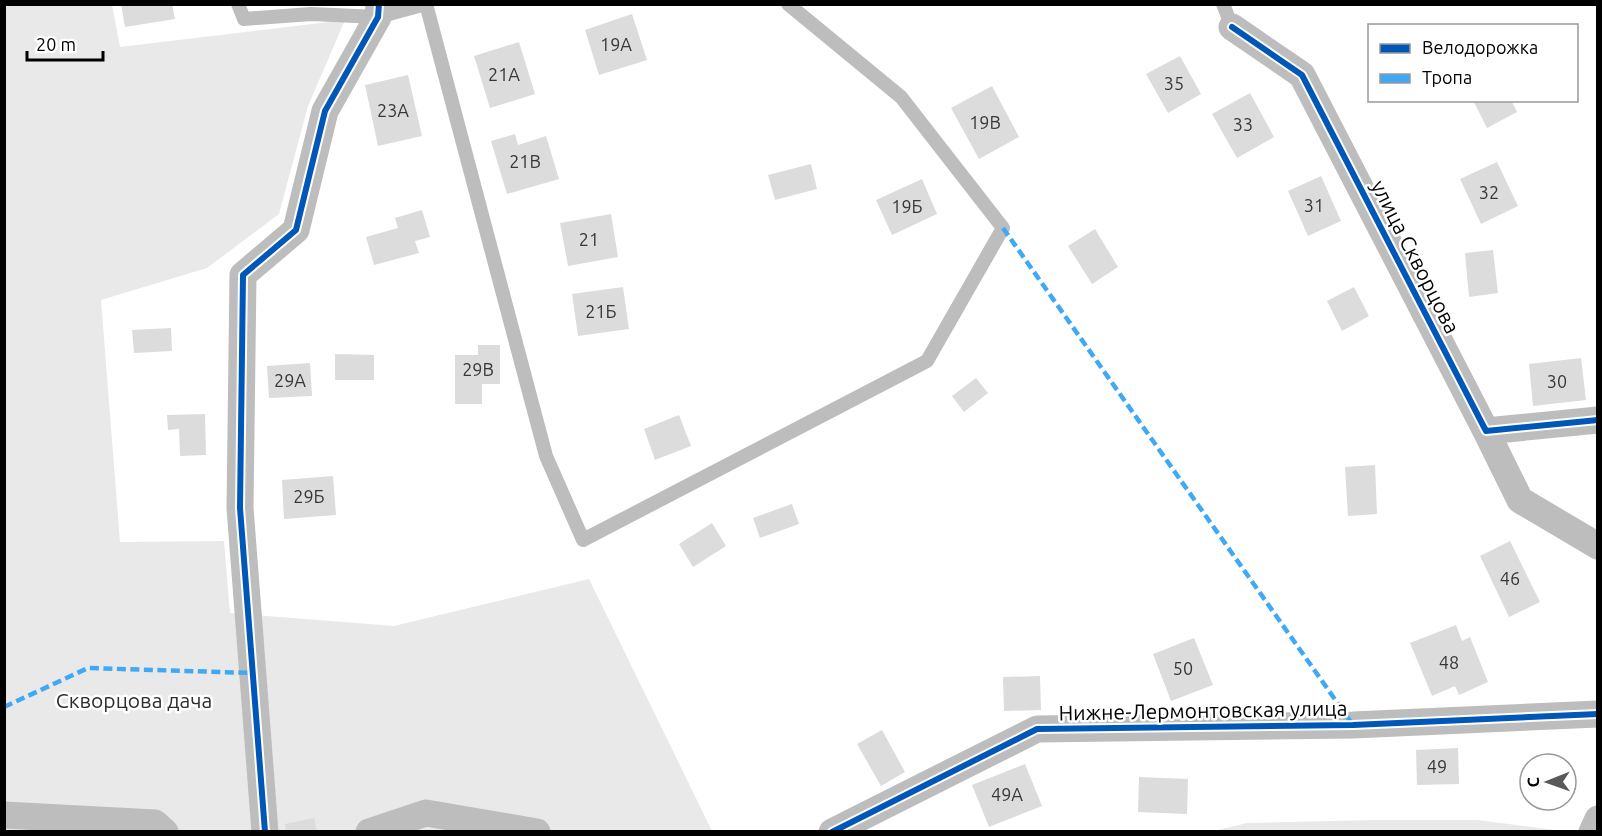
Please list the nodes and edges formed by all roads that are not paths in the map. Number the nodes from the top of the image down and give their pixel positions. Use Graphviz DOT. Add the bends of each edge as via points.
graph roads {
  1 [pos="238,4"];
  2 [pos="426,4"];
  3 [pos="788,4"];
  4 [pos="379,11"];
  5 [pos="1227,16"];
  6 [pos="1598,420"];
  7 [pos="1486,431"];
  8 [pos="1598,546"];
  9 [pos="1598,714"];
  10 [pos="4,815"];
  11 [pos="1598,819"];
  12 [pos="165,831"];
  13 [pos="266,831"];
  14 [pos="369,831"];
  15 [pos="537,831"];
  16 [pos="832,831"];
  17 [pos="1592,831"];
  1 -- 4 [label="lane" via="244,20"];
  2 -- 3 [label="lane" via="546,456 583,540 927,361 1003,228 901,97"];
  2 -- 4 [label="lane"];
  4 -- 13 [label="street" via="325,111 296,230 243,275 240,508"];
  5 -- 7 [label="street, улица Скворцова" via="1302,75"];
  6 -- 7 [label="street"];
  7 -- 8 [label="street, улица Скворцова" via="1520,500"];
  9 -- 16 [label="street, Нижне-Лермонтовская улица" via="1353,725 1037,729"];
  10 -- 12 [label="street" via="155,823"];
  11 -- 17 [label="street"];
  14 -- 15 [label="street" via="426,813"];
}
